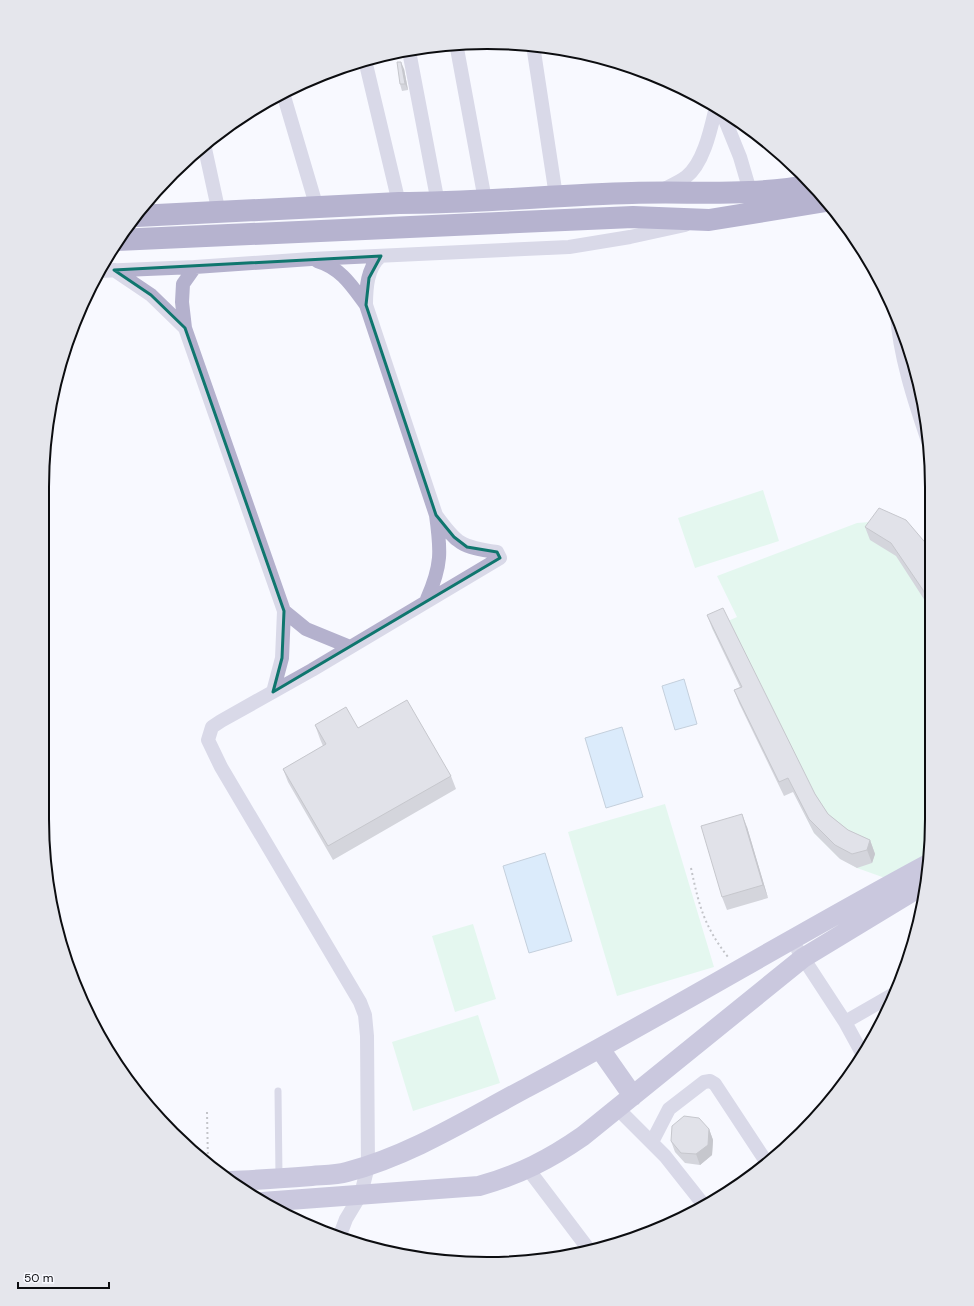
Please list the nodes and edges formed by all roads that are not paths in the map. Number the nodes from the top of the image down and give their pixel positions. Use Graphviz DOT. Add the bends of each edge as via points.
graph roads {
  1 [pos="457,50"];
  2 [pos="535,52"];
  3 [pos="410,56"];
  4 [pos="366,66"];
  5 [pos="285,99"];
  6 [pos="714,113"];
  7 [pos="725,120"];
  8 [pos="206,152"];
  9 [pos="805,186"];
  10 [pos="750,191"];
  11 [pos="658,192"];
  12 [pos="633,193"];
  13 [pos="556,196"];
  14 [pos="485,200"];
  15 [pos="819,202"];
  16 [pos="399,203"];
  17 [pos="438,203"];
  18 [pos="317,208"];
  19 [pos="147,211"];
  20 [pos="219,213"];
  21 [pos="182,214"];
  22 [pos="633,217"];
  23 [pos="709,220"];
  24 [pos="185,237"];
  25 [pos="126,240"];
  26 [pos="381,256"];
  27 [pos="311,259"];
  28 [pos="195,267"];
  29 [pos="107,270"];
  30 [pos="114,270"];
  31 [pos="366,305"];
  32 [pos="185,328"];
  33 [pos="902,345"];
  34 [pos="918,412"];
  35 [pos="436,515"];
  36 [pos="427,599"];
  37 [pos="284,611"];
  38 [pos="350,647"];
  39 [pos="273,692"];
  40 [pos="922,867"];
  41 [pos="919,887"];
  42 [pos="792,939"];
  43 [pos="803,958"];
  44 [pos="887,998"];
  45 [pos="845,1022"];
  46 [pos="859,1048"];
  47 [pos="600,1049"];
  48 [pos="278,1091"];
  49 [pos="625,1102"];
  50 [pos="652,1142"];
  51 [pos="764,1158"];
  52 [pos="368,1166"];
  53 [pos="528,1169"];
  54 [pos="279,1179"];
  55 [pos="241,1181"];
  56 [pos="361,1194"];
  57 [pos="273,1201"];
  58 [pos="701,1201"];
  59 [pos="341,1232"];
  60 [pos="586,1246"];
  1 -- 14 [label="street"];
  2 -- 13 [label="street"];
  3 -- 17 [label="street"];
  4 -- 16 [label="street"];
  5 -- 18 [label="street"];
  6 -- 11 [label="street" via="707,141 697,164 687,177"];
  7 -- 10 [label="street"];
  8 -- 20 [label="street"];
  9 -- 10 [label="highway"];
  10 -- 11 [label="highway"];
  11 -- 12 [label="highway"];
  12 -- 13 [label="highway"];
  12 -- 22 [label="highway"];
  13 -- 14 [label="highway"];
  14 -- 17 [label="highway"];
  15 -- 23 [label="highway"];
  16 -- 17 [label="highway"];
  16 -- 18 [label="highway"];
  18 -- 20 [label="highway"];
  19 -- 21 [label="highway"];
  20 -- 21 [label="highway"];
  21 -- 24 [label="highway"];
  22 -- 23 [label="highway"];
  22 -- 24 [label="highway"];
  23 -- 26 [label="street" via="630,237 570,246"];
  24 -- 25 [label="highway"];
  26 -- 27 [label="street"];
  26 -- 31 [label="street" via="377,259 369,278"];
  27 -- 28 [label="street"];
  27 -- 31 [label="street" via="331,265 351,284"];
  28 -- 30 [label="street"];
  28 -- 32 [label="street" via="183,284"];
  29 -- 30 [label="street"];
  30 -- 32 [label="street" via="151,295"];
  31 -- 35 [label="street"];
  32 -- 37 [label="street"];
  33 -- 34 [label="street"];
  35 -- 36 [label="street" via="440,566"];
  35 -- 36 [label="street" via="461,543 475,549 497,552 500,556"];
  36 -- 38 [label="street"];
  37 -- 38 [label="street" via="306,629"];
  37 -- 39 [label="street" via="282,658"];
  38 -- 39 [label="street"];
  39 -- 52 [label="street" via="212,727 209,744 360,1002 365,1015"];
  40 -- 42 [label="street"];
  41 -- 43 [label="street"];
  42 -- 43 [label="street"];
  42 -- 47 [label="street"];
  43 -- 45 [label="street"];
  43 -- 49 [label="street"];
  44 -- 45 [label="street"];
  45 -- 46 [label="street"];
  47 -- 49 [label="street"];
  47 -- 52 [label="street" via="461,1124"];
  48 -- 54 [label="lane"];
  49 -- 50 [label="street"];
  49 -- 53 [label="street" via="558,1154"];
  50 -- 51 [label="street" via="669,1108 704,1082 710,1082 715,1084"];
  50 -- 58 [label="street"];
  52 -- 54 [label="street" via="344,1173"];
  52 -- 56 [label="street"];
  53 -- 56 [label="street" via="507,1179 480,1186"];
  53 -- 60 [label="street"];
  54 -- 55 [label="street"];
  56 -- 57 [label="street"];
  56 -- 59 [label="street"];
}
